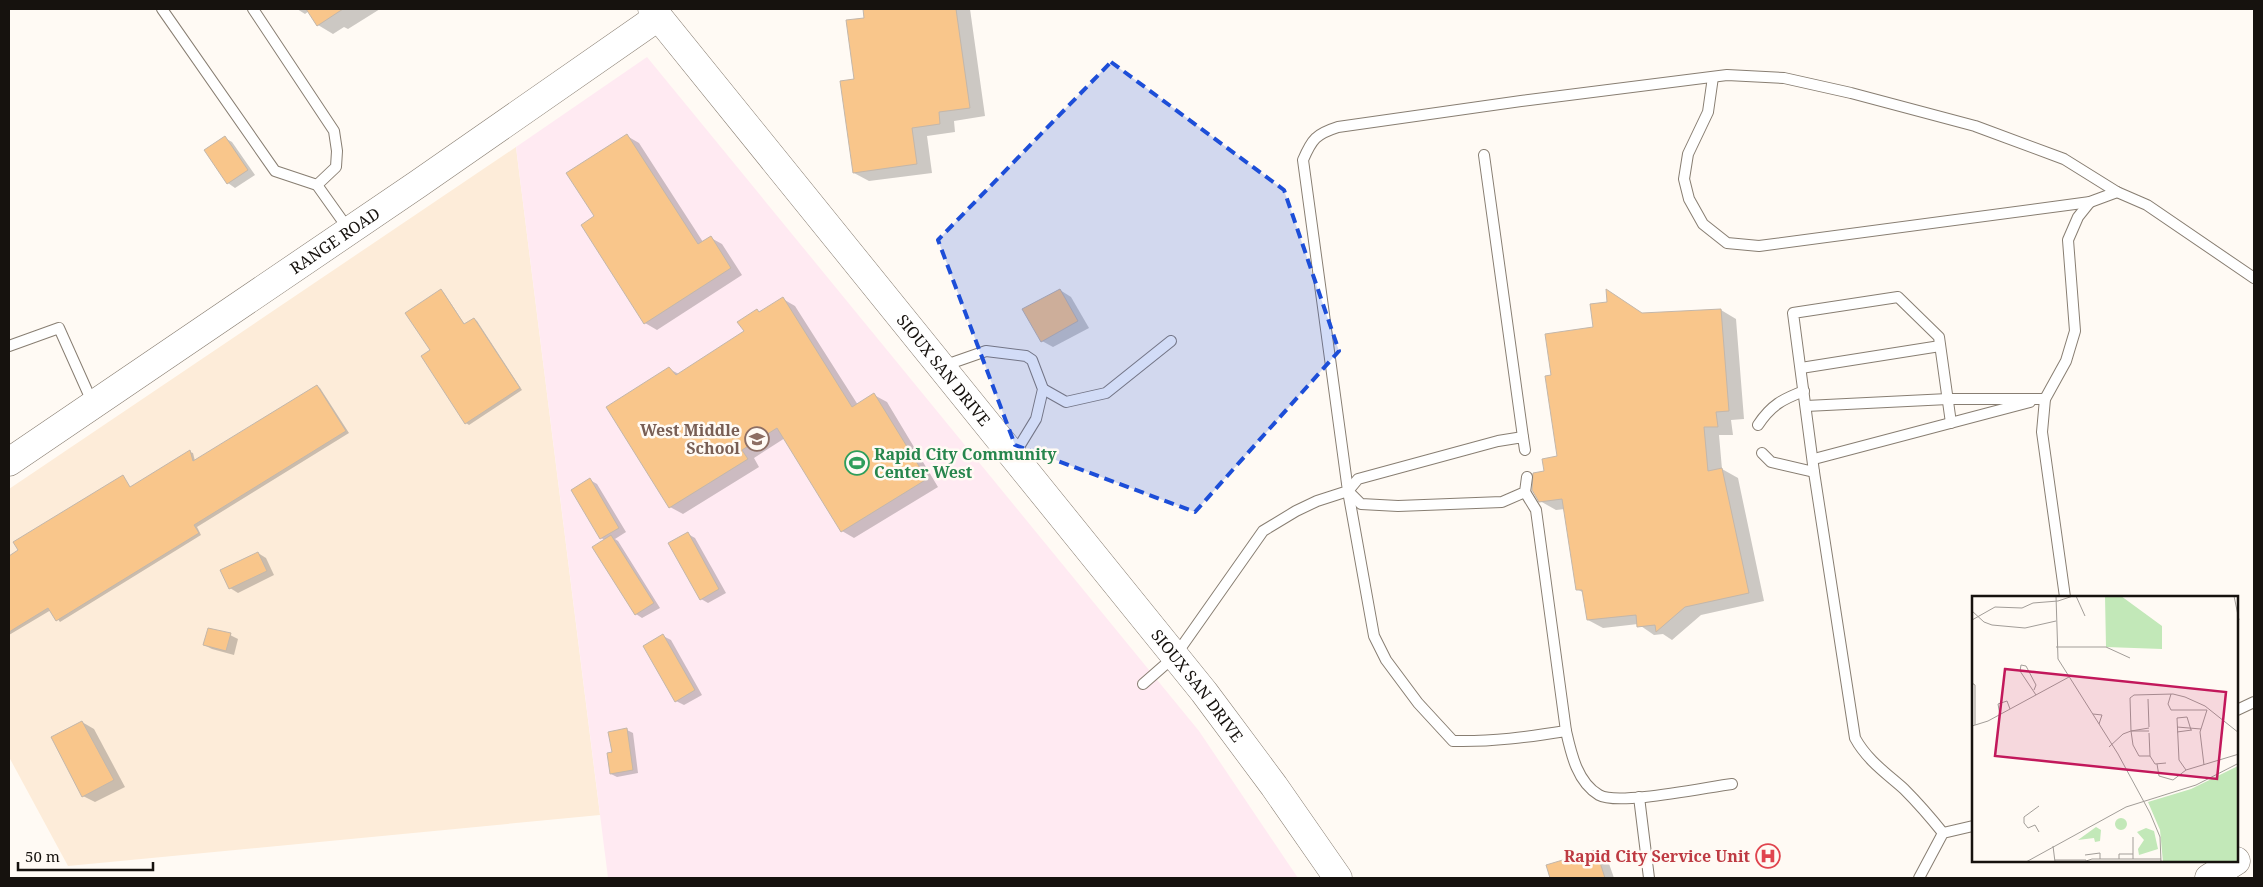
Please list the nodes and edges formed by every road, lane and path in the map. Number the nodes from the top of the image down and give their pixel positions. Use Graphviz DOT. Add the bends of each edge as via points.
graph roads {
  1 [pos="162,9"];
  2 [pos="253,9"];
  3 [pos="655,13"];
  4 [pos="1713,77"];
  5 [pos="1484,155"];
  6 [pos="317,185"];
  7 [pos="2117,192"];
  8 [pos="2090,202"];
  9 [pos="349,231"];
  10 [pos="2254,278"];
  11 [pos="1171,341"];
  12 [pos="9,346"];
  13 [pos="1940,346"];
  14 [pos="942,366"];
  15 [pos="1801,368"];
  16 [pos="1043,389"];
  17 [pos="1804,391"];
  18 [pos="2045,398"];
  19 [pos="1948,399"];
  20 [pos="94,405"];
  21 [pos="1806,406"];
  22 [pos="1951,423"];
  23 [pos="1758,425"];
  24 [pos="1523,437"];
  25 [pos="1525,450"];
  26 [pos="1762,453"];
  27 [pos="1014,455"];
  28 [pos="1814,459"];
  29 [pos="9,462"];
  30 [pos="1814,472"];
  31 [pos="1527,477"];
  32 [pos="1348,491"];
  33 [pos="1525,492"];
  34 [pos="2065,596"];
  35 [pos="1175,656"];
  36 [pos="1143,684"];
  37 [pos="2254,702"];
  38 [pos="2238,710"];
  39 [pos="1566,731"];
  40 [pos="1732,784"];
  41 [pos="1639,797"];
  42 [pos="1972,826"];
  43 [pos="1944,833"];
  44 [pos="2254,849"];
  45 [pos="2238,860"];
  46 [pos="2234,862"];
  47 [pos="1338,878"];
  48 [pos="1649,878"];
  49 [pos="1919,878"];
  50 [pos="2209,878"];
  1 -- 6 [label="lane" via="275,170"];
  2 -- 6 [label="lane" via="334,131 338,151 336,166"];
  3 -- 9 [label="street, RANGE ROAD"];
  3 -- 14 [label="street, SIOUX SAN DRIVE"];
  4 -- 7 [label="lane" via="1784,78 1851,92 1975,126 2064,159"];
  4 -- 8 [label="lane" via="1708,112 1688,154 1684,179 1689,198 1703,224 1727,243 1759,246"];
  4 -- 32 [label="lane" via="1338,127 1322,132 1312,141 1303,160"];
  5 -- 24 [label="lane"];
  6 -- 9 [label="lane"];
  7 -- 8 [label="lane"];
  7 -- 10 [label="lane" via="2147,205"];
  8 -- 18 [label="lane" via="2078,217 2068,240 2075,331 2066,362"];
  9 -- 20 [label="street, RANGE ROAD"];
  11 -- 16 [label="lane" via="1106,393 1066,402"];
  12 -- 20 [label="lane" via="59,328"];
  13 -- 15 [label="lane"];
  13 -- 15 [label="lane" via="1939,337 1898,297 1793,313"];
  13 -- 19 [label="lane"];
  14 -- 16 [label="lane" via="986,351 1026,356 1038,371"];
  14 -- 27 [label="street, SIOUX SAN DRIVE"];
  15 -- 17 [label="lane"];
  16 -- 27 [label="lane" via="1036,419"];
  17 -- 21 [label="lane"];
  17 -- 23 [label="lane" via="1767,411"];
  18 -- 19 [label="lane"];
  18 -- 22 [label="lane"];
  18 -- 34 [label="lane" via="2043,442"];
  19 -- 21 [label="lane"];
  19 -- 22 [label="lane"];
  20 -- 29 [label="street, RANGE ROAD"];
  21 -- 28 [label="lane"];
  22 -- 28 [label="lane"];
  24 -- 25 [label="lane"];
  24 -- 32 [label="lane" via="1358,479"];
  26 -- 30 [label="lane" via="1771,462"];
  27 -- 35 [label="street, SIOUX SAN DRIVE"];
  28 -- 30 [label="lane"];
  30 -- 43 [label="lane" via="1855,738 1873,763 1914,799"];
  31 -- 33 [label="lane"];
  32 -- 33 [label="lane" via="1361,504 1398,506 1502,502"];
  32 -- 35 [label="lane" via="1296,510 1263,531"];
  32 -- 39 [label="lane" via="1374,636 1386,660 1424,709 1454,741 1520,738"];
  33 -- 39 [label="lane" via="1536,510"];
  35 -- 36 [label="lane"];
  35 -- 47 [label="street, SIOUX SAN DRIVE" via="1238,737"];
  37 -- 38 [label="lane"];
  39 -- 41 [label="lane" via="1571,754 1580,773 1599,795 1619,799"];
  40 -- 41 [label="lane"];
  41 -- 48 [label="lane"];
  42 -- 43 [label="lane"];
  43 -- 49 [label="lane"];
  44 -- 45 [label="street"];
  46 -- 50 [label="street"];
}
